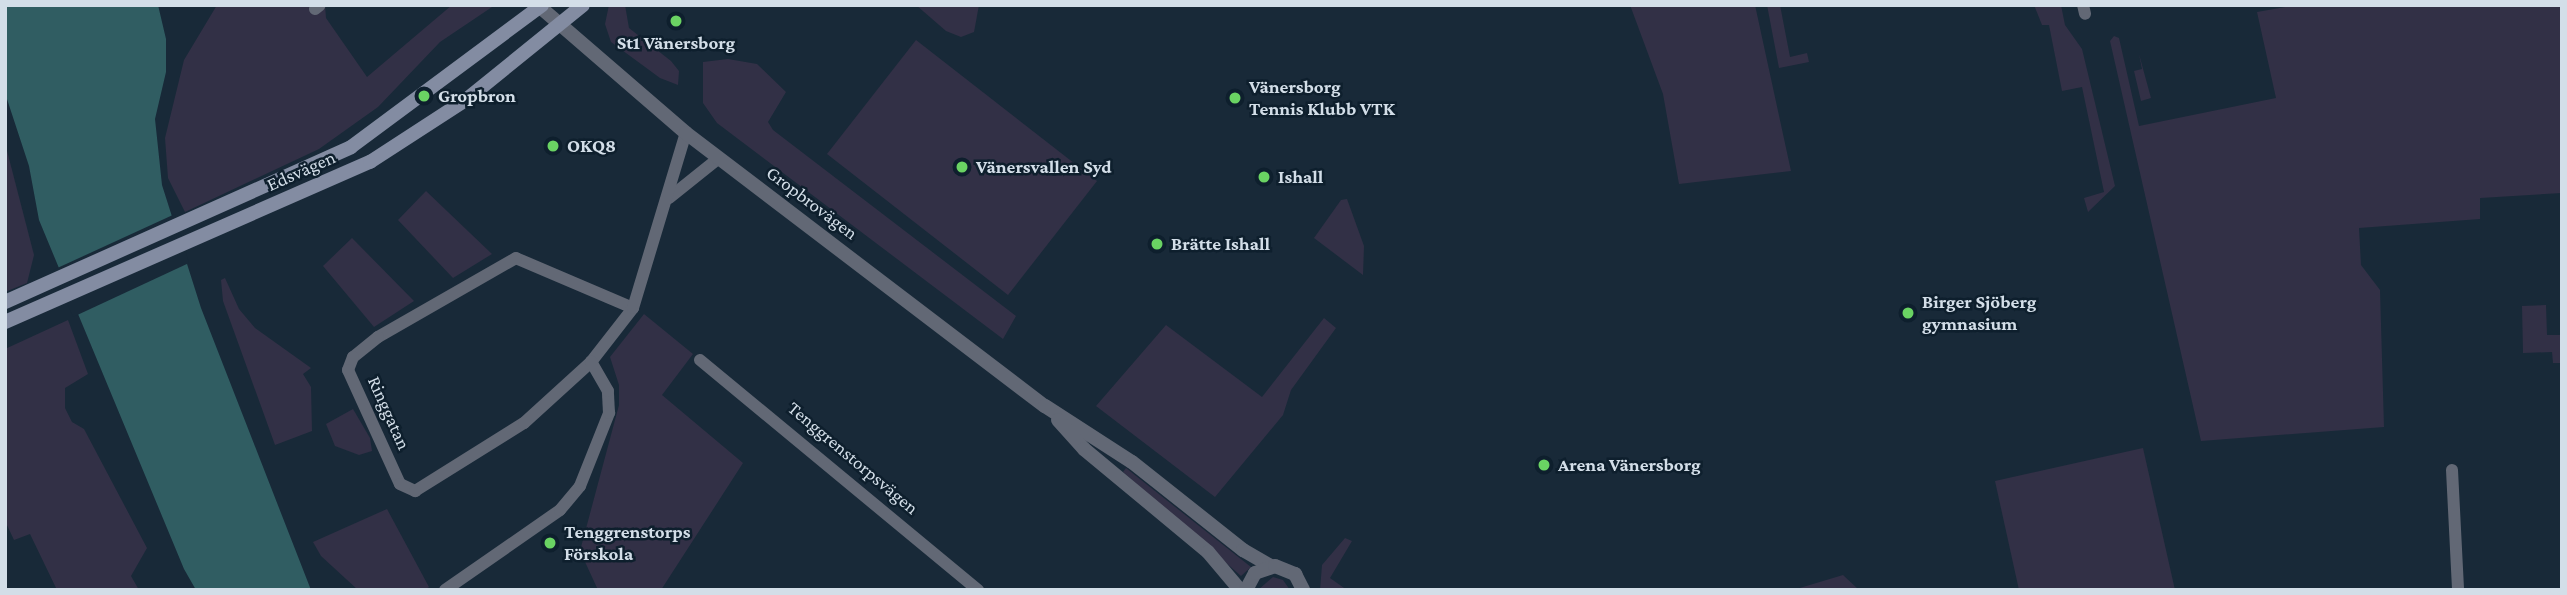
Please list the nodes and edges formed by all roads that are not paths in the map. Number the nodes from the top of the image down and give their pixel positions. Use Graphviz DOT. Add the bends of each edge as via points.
graph roads {
  1 [pos="583,5"];
  2 [pos="541,6"];
  3 [pos="561,25"];
  4 [pos="686,133"];
  5 [pos="719,158"];
  6 [pos="669,198"];
  7 [pos="5,302"];
  8 [pos="633,308"];
  9 [pos="5,322"];
  10 [pos="700,360"];
  11 [pos="591,362"];
  12 [pos="1045,406"];
  13 [pos="2452,470"];
  14 [pos="1271,566"];
  15 [pos="444,590"];
  16 [pos="978,590"];
  17 [pos="1240,590"];
  18 [pos="1246,590"];
  19 [pos="1303,590"];
  20 [pos="2458,590"];
  1 -- 3 [label="main road, Edsvägen"];
  2 -- 3 [label="street, Gropbrovägen"];
  2 -- 7 [label="main road, Edsvägen" via="351,147"];
  3 -- 4 [label="street, Gropbrovägen"];
  3 -- 9 [label="main road, Edsvägen" via="467,99 370,162"];
  4 -- 5 [label="street, Gropbrovägen"];
  4 -- 6 [label="street, Ringgatan" via="667,188"];
  5 -- 6 [label="street"];
  5 -- 12 [label="street, Gropbrovägen"];
  6 -- 8 [label="street, Ringgatan"];
  8 -- 11 [label="street, Ringgatan"];
  8 -- 11 [label="street, Ringgatan" via="516,258 378,337 348,363 400,484 415,491 524,423"];
  10 -- 16 [label="street, Tenggrenstorpsvägen"];
  11 -- 15 [label="street" via="608,391 609,413 580,486 559,510"];
  12 -- 14 [label="street, Gropbrovägen" via="1132,461 1243,550"];
  12 -- 17 [label="street, Gropbrovägen" via="1084,449 1208,552"];
  13 -- 20 [label="street"];
  14 -- 18 [label="street" via="1255,573"];
  14 -- 19 [label="street, Gropbrovägen" via="1292,572"];
}
